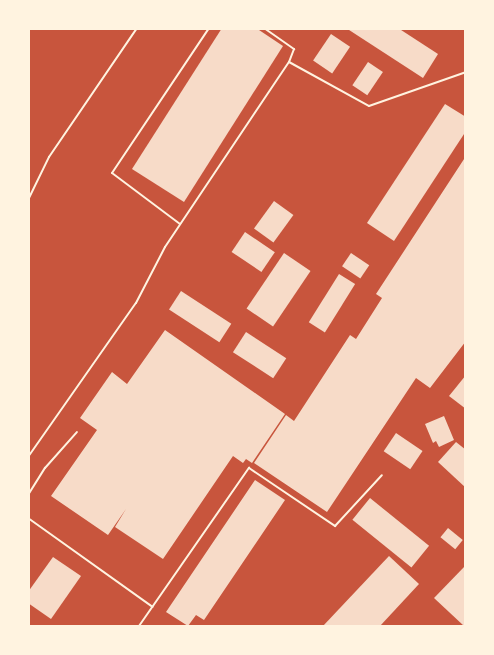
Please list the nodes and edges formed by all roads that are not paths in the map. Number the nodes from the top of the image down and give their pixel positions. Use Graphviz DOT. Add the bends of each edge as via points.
graph roads {
  1 [pos="137,28"];
  2 [pos="209,28"];
  3 [pos="264,28"];
  4 [pos="289,62"];
  5 [pos="465,72"];
  6 [pos="28,200"];
  7 [pos="180,224"];
  8 [pos="77,432"];
  9 [pos="28,457"];
  10 [pos="382,475"];
  11 [pos="28,495"];
  12 [pos="28,519"];
  13 [pos="153,607"];
  14 [pos="139,627"];
  1 -- 6 [label="lane" via="49,157"];
  2 -- 7 [label="lane" via="112,173"];
  3 -- 4 [label="lane" via="294,49"];
  4 -- 5 [label="lane" via="369,106"];
  4 -- 7 [label="lane"];
  7 -- 9 [label="lane" via="136,303"];
  8 -- 11 [label="lane" via="45,468"];
  10 -- 13 [label="lane" via="335,526 249,468"];
  12 -- 13 [label="lane"];
  13 -- 14 [label="lane"];
}
